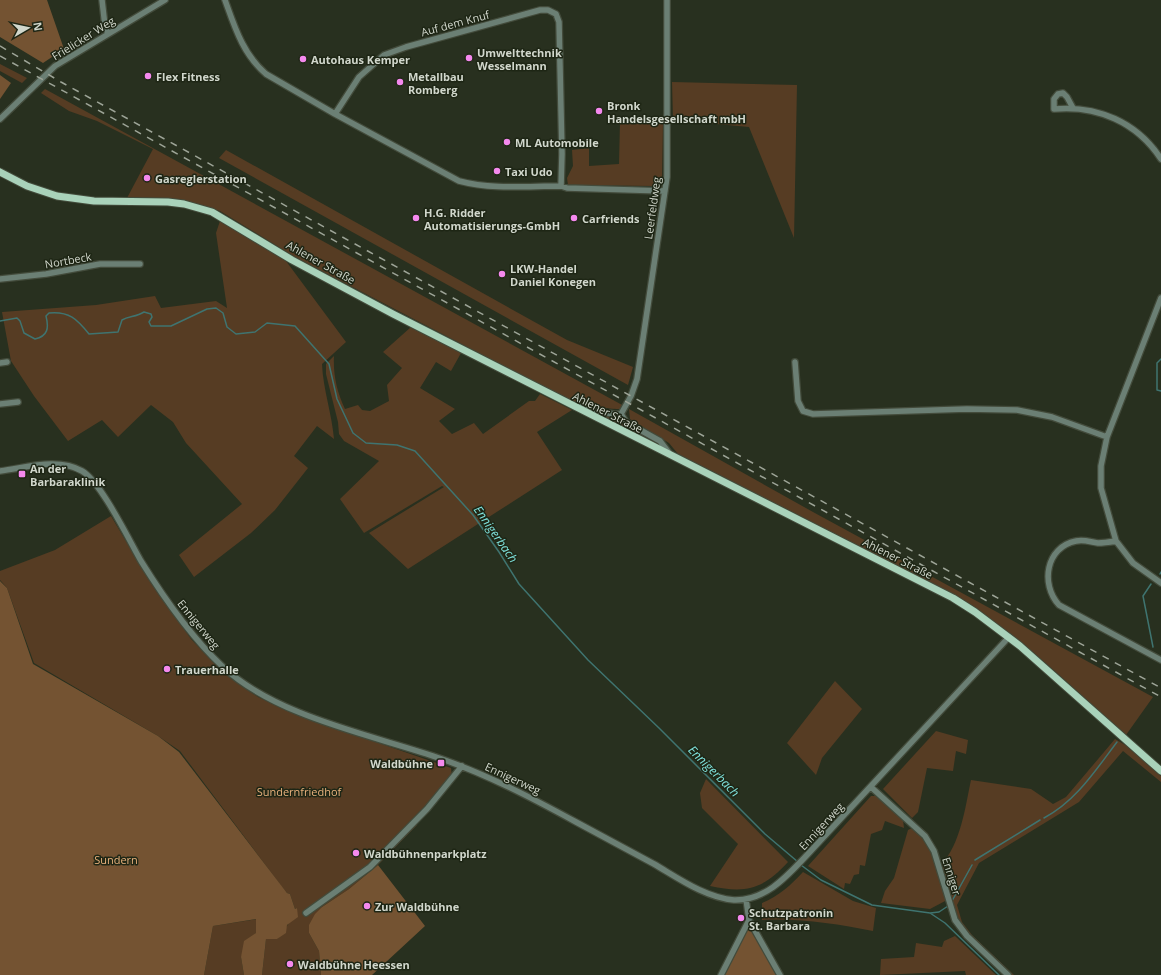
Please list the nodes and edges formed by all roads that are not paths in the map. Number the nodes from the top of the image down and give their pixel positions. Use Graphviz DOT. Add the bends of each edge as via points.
graph roads {
  1 [pos="102,0"];
  2 [pos="165,0"];
  3 [pos="225,0"];
  4 [pos="667,0"];
  5 [pos="108,34"];
  6 [pos="1073,108"];
  7 [pos="335,114"];
  8 [pos="0,119"];
  9 [pos="1161,158"];
  10 [pos="0,172"];
  11 [pos="561,186"];
  12 [pos="665,191"];
  13 [pos="140,264"];
  14 [pos="0,279"];
  15 [pos="1161,298"];
  16 [pos="7,362"];
  17 [pos="795,362"];
  18 [pos="0,363"];
  19 [pos="18,402"];
  20 [pos="0,404"];
  21 [pos="574,407"];
  22 [pos="621,414"];
  23 [pos="1107,437"];
  24 [pos="672,457"];
  25 [pos="0,471"];
  26 [pos="1116,541"];
  27 [pos="1161,583"];
  28 [pos="1009,637"];
  29 [pos="1161,660"];
  30 [pos="462,766"];
  31 [pos="1161,771"];
  32 [pos="871,787"];
  33 [pos="746,899"];
  34 [pos="306,913"];
  35 [pos="749,920"];
  36 [pos="721,975"];
  37 [pos="780,975"];
  38 [pos="1008,975"];
  1 -- 5 [label="street"];
  2 -- 5 [label="street, Frielicker Weg"];
  3 -- 7 [label="street" via="239,40 258,67"];
  4 -- 12 [label="street, Leerfeldweg" via="668,168"];
  5 -- 8 [label="street, Frielicker Weg" via="55,66"];
  6 -- 9 [label="street" via="1102,113 1130,127 1146,140"];
  7 -- 11 [label="street" via="459,181 493,187"];
  7 -- 11 [label="street, Auf dem Knuf" via="359,76 384,56 406,47 540,10 548,10 556,14 559,22"];
  10 -- 21 [label="main road, Ahlener Straße" via="27,186 57,196 94,201 168,202 212,212 312,271"];
  11 -- 12 [label="street"];
  12 -- 22 [label="street, Leerfeldweg" via="637,379"];
  13 -- 14 [label="street, Nortbeck" via="100,264"];
  15 -- 23 [label="street"];
  16 -- 18 [label="street"];
  17 -- 23 [label="street" via="798,401 803,411 813,414 1004,410 1032,412"];
  19 -- 20 [label="street"];
  21 -- 22 [label="street"];
  21 -- 24 [label="main road, Ahlener Straße"];
  22 -- 24 [label="street" via="626,422 660,441"];
  23 -- 26 [label="street" via="1101,466 1101,488"];
  24 -- 28 [label="main road, Ahlener Straße" via="953,598"];
  25 -- 30 [label="street, Ennigerweg" via="60,464 72,466 90,478 185,626 221,666 260,694 307,715"];
  26 -- 27 [label="street" via="1133,562"];
  26 -- 29 [label="street" via="1075,541 1057,550 1048,569 1053,598 1059,605"];
  28 -- 31 [label="main road, Ahlener Straße"];
  28 -- 32 [label="street, Ennigerweg"];
  30 -- 33 [label="street, Ennigerweg" via="505,784 690,885 725,898"];
  30 -- 34 [label="street" via="427,809 370,867"];
  32 -- 33 [label="street, Ennigerweg" via="780,882 762,894"];
  32 -- 38 [label="street, Enniger" via="925,836 934,851 955,920 967,936"];
  33 -- 35 [label="street"];
  35 -- 36 [label="street"];
  35 -- 37 [label="street"];
}
